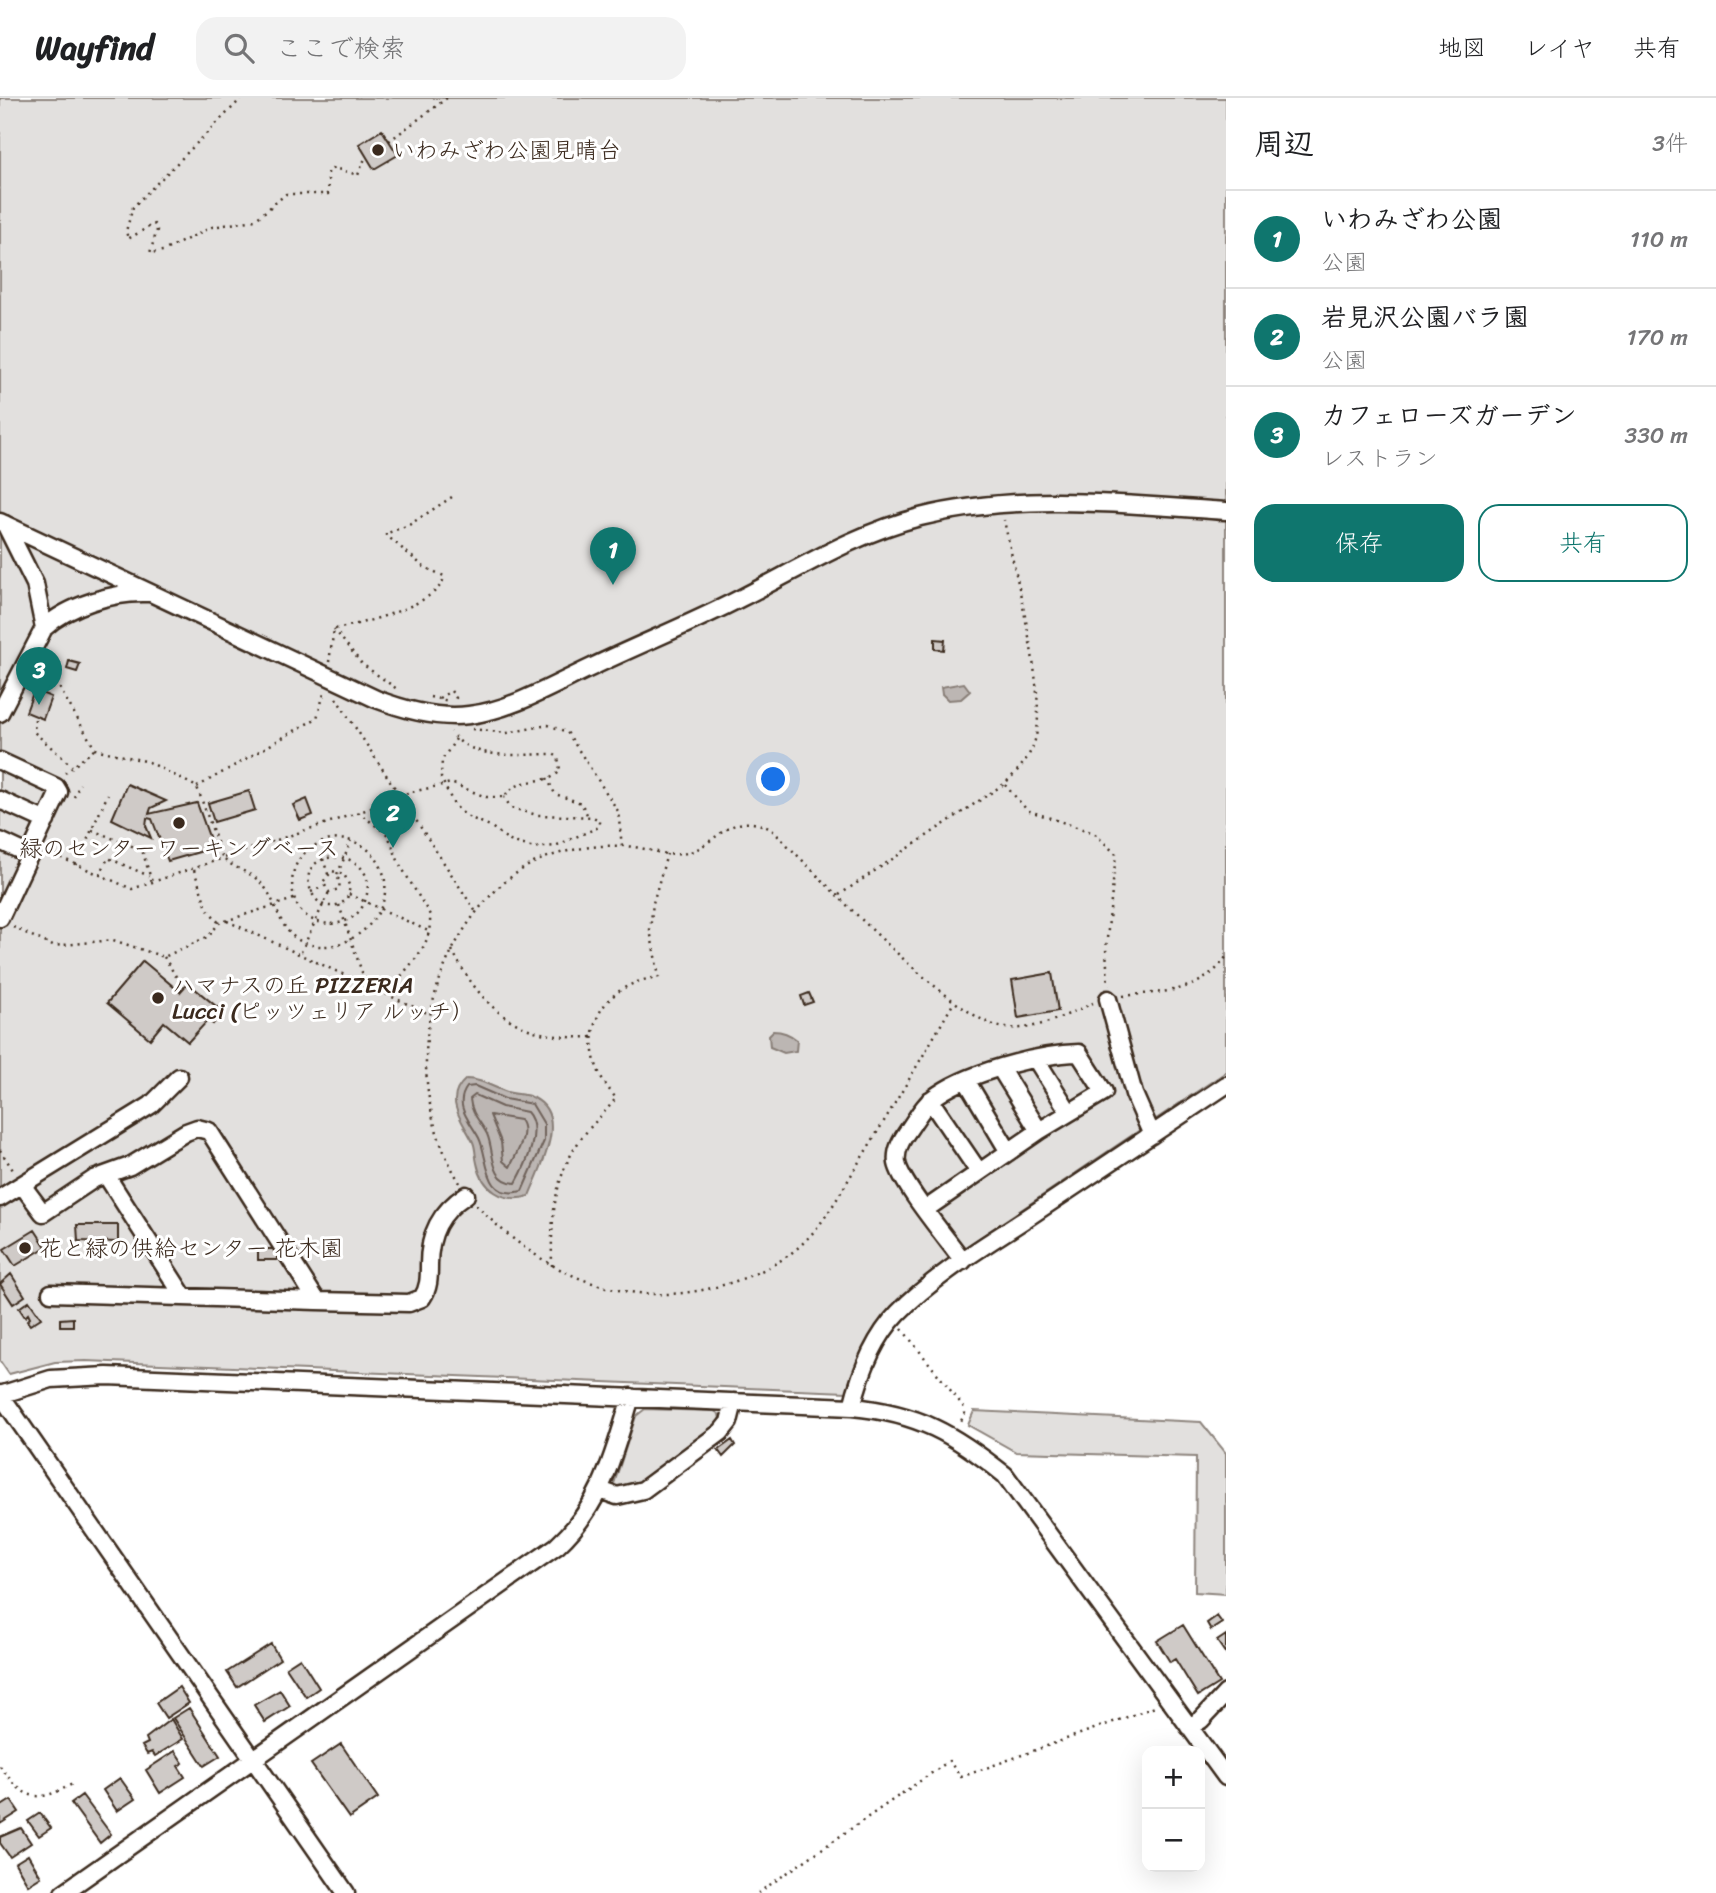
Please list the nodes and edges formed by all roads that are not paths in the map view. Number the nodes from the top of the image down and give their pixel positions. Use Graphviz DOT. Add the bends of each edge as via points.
graph roads {
  1 [pos="1226,511"];
  2 [pos="2,523"];
  3 [pos="149,593"];
  4 [pos="44,628"];
  5 [pos="0,713"];
  6 [pos="0,761"];
  7 [pos="0,800"];
  8 [pos="46,821"];
  9 [pos="0,841"];
  10 [pos="30,855"];
  11 [pos="7,885"];
  12 [pos="7,923"];
  13 [pos="1108,999"];
  14 [pos="1037,1061"];
  15 [pos="1000,1068"];
  16 [pos="179,1077"];
  17 [pos="966,1080"];
  18 [pos="1226,1085"];
  19 [pos="930,1100"];
  20 [pos="1069,1112"];
  21 [pos="1039,1131"];
  22 [pos="1152,1135"];
  23 [pos="1009,1152"];
  24 [pos="979,1172"];
  25 [pos="106,1175"];
  26 [pos="22,1185"];
  27 [pos="466,1195"];
  28 [pos="0,1198"];
  29 [pos="926,1209"];
  30 [pos="962,1261"];
  31 [pos="51,1293"];
  32 [pos="184,1297"];
  33 [pos="317,1301"];
  34 [pos="0,1394"];
  35 [pos="631,1397"];
  36 [pos="734,1402"];
  37 [pos="852,1407"];
  38 [pos="600,1490"];
  39 [pos="1226,1693"];
  40 [pos="1189,1727"];
  41 [pos="254,1760"];
  42 [pos="1226,1777"];
  43 [pos="63,1893"];
  44 [pos="346,1893"];
  1 -- 3 [label="street" via="1089,501 1001,503 920,517 867,535 524,699 485,713 452,716 393,705"];
  2 -- 3 [label="street"];
  2 -- 4 [label="street" via="35,584"];
  3 -- 4 [label="street" via="133,592 70,610"];
  4 -- 5 [label="street"];
  6 -- 8 [label="street" via="60,792"];
  7 -- 8 [label="street"];
  8 -- 10 [label="street"];
  9 -- 10 [label="street"];
  10 -- 11 [label="street"];
  11 -- 12 [label="street"];
  13 -- 22 [label="street" via="1134,1094"];
  14 -- 15 [label="street"];
  14 -- 20 [label="street"];
  14 -- 20 [label="street" via="1079,1053 1104,1092"];
  15 -- 17 [label="street"];
  15 -- 21 [label="street"];
  16 -- 26 [label="street" via="151,1105"];
  17 -- 19 [label="street"];
  17 -- 23 [label="street"];
  18 -- 22 [label="street"];
  19 -- 24 [label="street"];
  19 -- 29 [label="street" via="905,1135 896,1160"];
  20 -- 21 [label="street"];
  21 -- 23 [label="street"];
  22 -- 30 [label="street"];
  23 -- 24 [label="street"];
  24 -- 29 [label="street"];
  25 -- 26 [label="street" via="43,1213"];
  25 -- 32 [label="street"];
  25 -- 33 [label="street" via="186,1132 197,1128 209,1131"];
  26 -- 28 [label="street"];
  27 -- 33 [label="street" via="438,1221 429,1256 429,1282 422,1298 409,1303"];
  29 -- 30 [label="street"];
  30 -- 37 [label="street" via="894,1318 876,1343"];
  31 -- 32 [label="street"];
  32 -- 33 [label="street"];
  34 -- 35 [label="street" via="51,1379 107,1376"];
  34 -- 41 [label="street"];
  35 -- 36 [label="street"];
  35 -- 38 [label="street"];
  36 -- 37 [label="street"];
  36 -- 38 [label="street" via="721,1432 643,1490 617,1496"];
  37 -- 40 [label="street" via="914,1418 952,1436 1005,1475"];
  38 -- 41 [label="street" via="576,1528 557,1546"];
  39 -- 40 [label="street"];
  40 -- 42 [label="street"];
  41 -- 43 [label="street"];
  41 -- 44 [label="street"];
}
